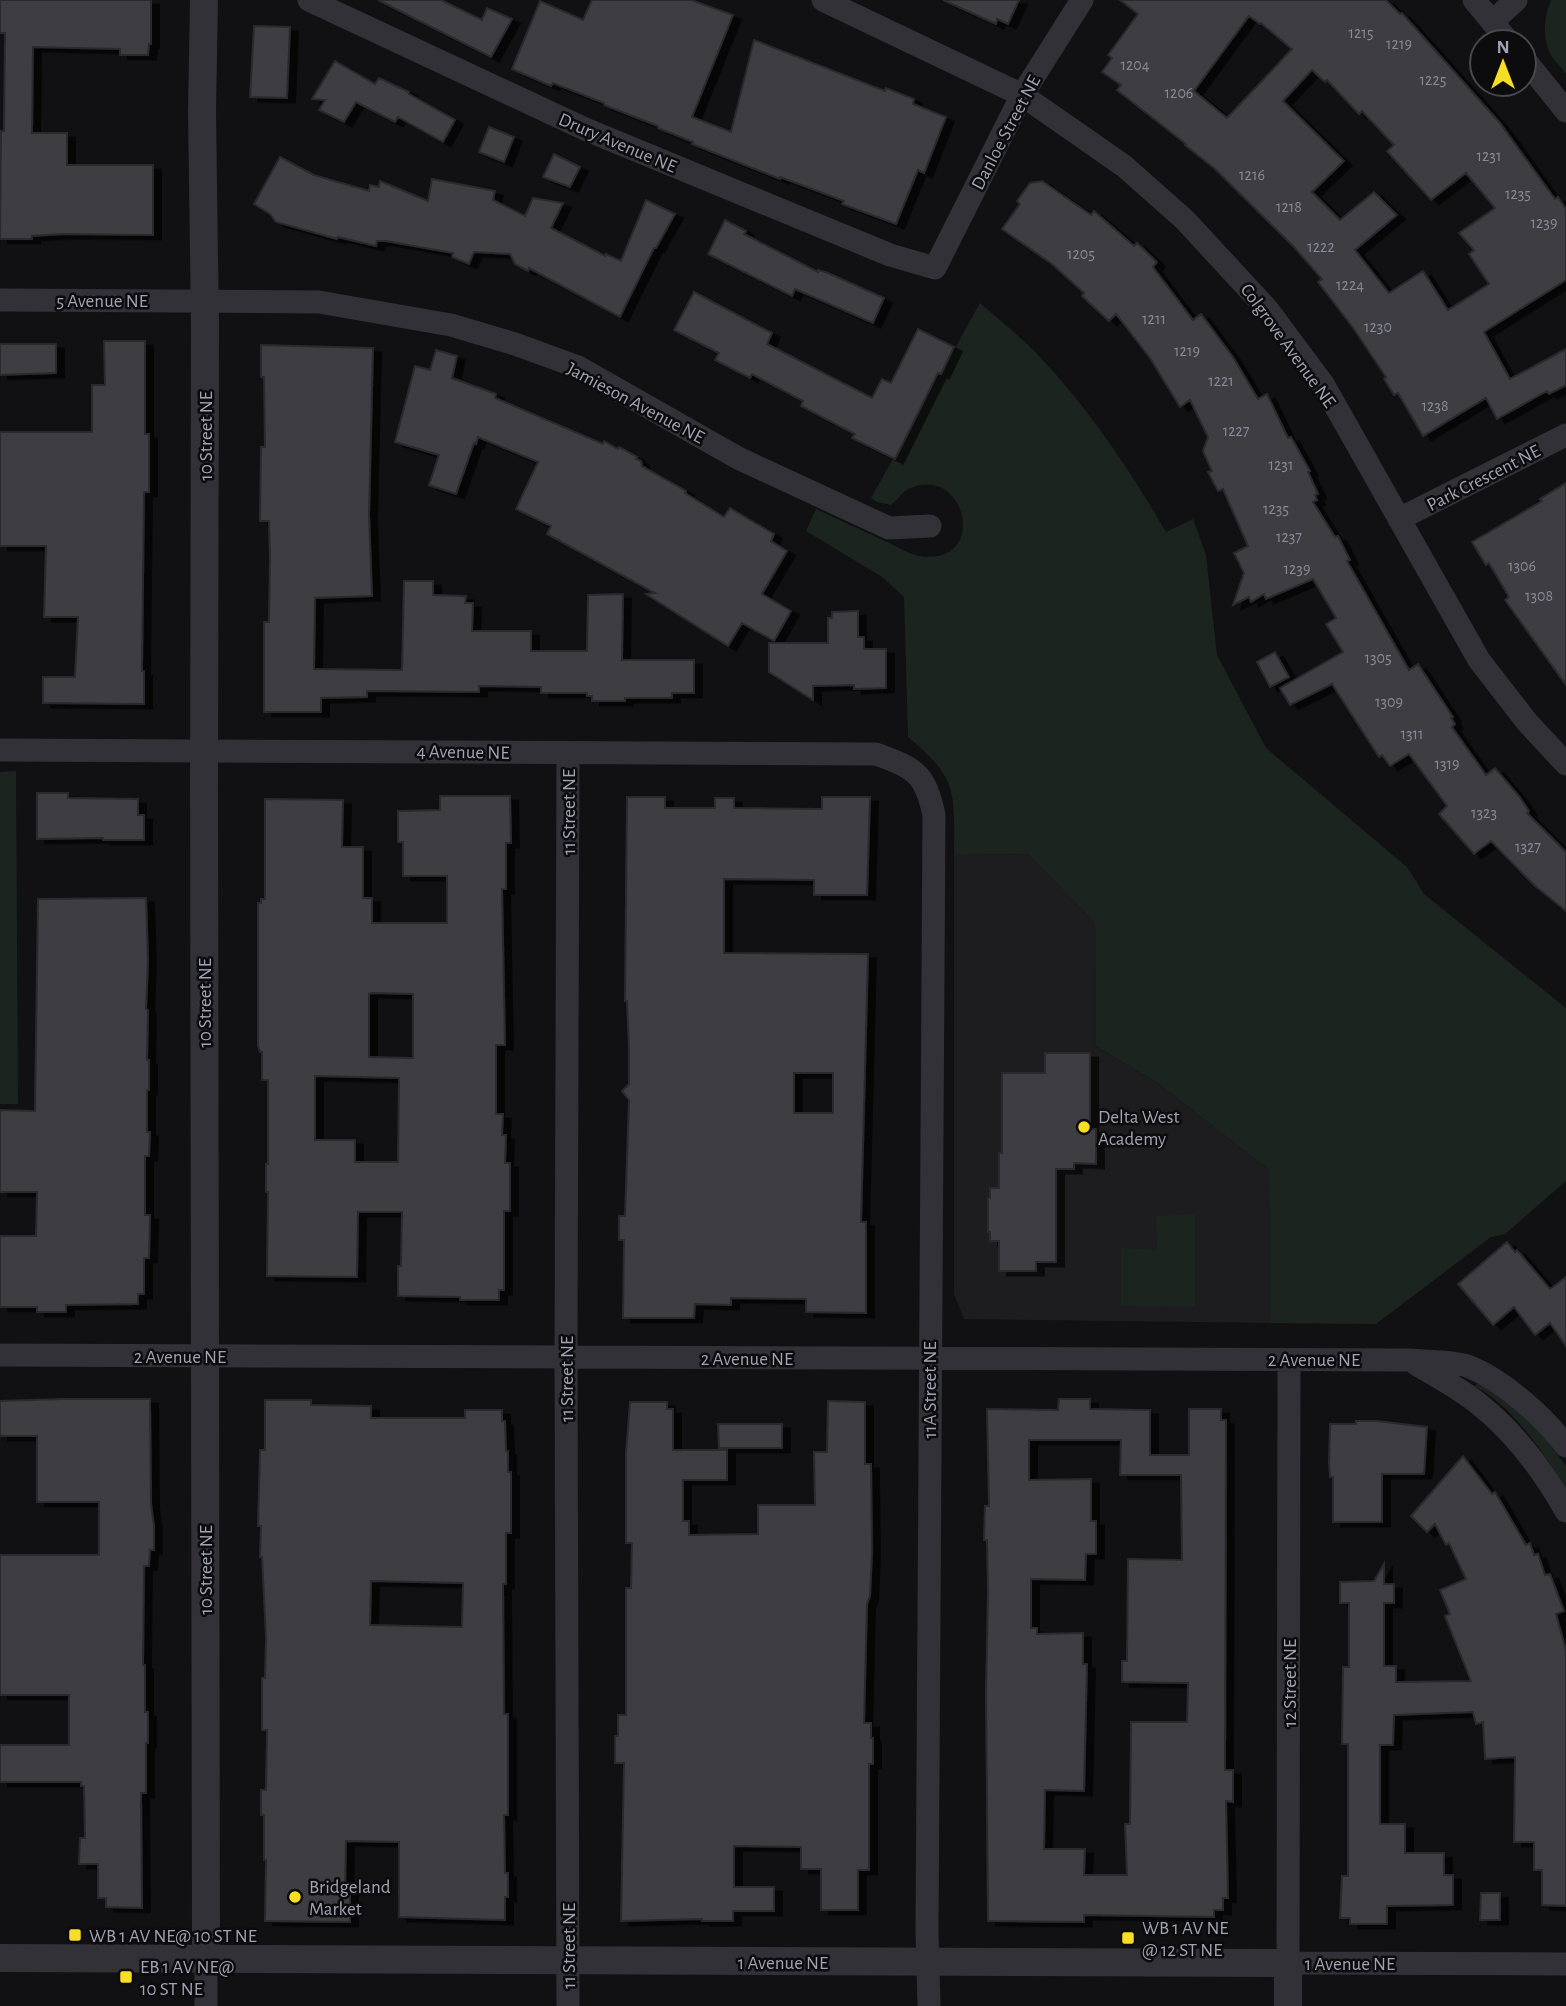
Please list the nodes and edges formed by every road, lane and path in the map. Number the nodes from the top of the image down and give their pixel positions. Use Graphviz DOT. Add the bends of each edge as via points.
graph roads {
  1 [pos="204,0"];
  2 [pos="309,0"];
  3 [pos="823,0"];
  4 [pos="1082,0"];
  5 [pos="1474,0"];
  6 [pos="1516,0"];
  7 [pos="1492,22"];
  8 [pos="1497,28"];
  9 [pos="1538,77"];
  10 [pos="1023,95"];
  11 [pos="1566,111"];
  12 [pos="935,268"];
  13 [pos="0,300"];
  14 [pos="205,300"];
  15 [pos="1566,435"];
  16 [pos="1399,519"];
  17 [pos="930,526"];
  18 [pos="0,750"];
  19 [pos="204,751"];
  20 [pos="568,753"];
  21 [pos="1566,765"];
  22 [pos="920,777"];
  23 [pos="0,1355"];
  24 [pos="204,1356"];
  25 [pos="566,1356"];
  26 [pos="929,1358"];
  27 [pos="1289,1360"];
  28 [pos="1410,1360"];
  29 [pos="1566,1446"];
  30 [pos="1566,1511"];
  31 [pos="0,1958"];
  32 [pos="206,1959"];
  33 [pos="568,1961"];
  34 [pos="928,1962"];
  35 [pos="1288,1963"];
  36 [pos="1566,1964"];
  37 [pos="206,2006"];
  38 [pos="568,2006"];
  39 [pos="929,2006"];
  40 [pos="1288,2006"];
  1 -- 14 [label="street, 10 Street NE"];
  2 -- 12 [label="street, Drury Avenue NE" via="585,129 890,255"];
  3 -- 10 [label="street, Colgrove Avenue NE"];
  4 -- 10 [label="street, Danloe Street NE"];
  5 -- 7 [label="street"];
  6 -- 7 [label="street"];
  7 -- 8 [label="street"];
  9 -- 11 [label="street"];
  10 -- 12 [label="street, Danloe Street NE"];
  10 -- 16 [label="street, Colgrove Avenue NE" via="1124,166 1185,220 1245,283 1322,384"];
  13 -- 14 [label="street, 5 Avenue NE"];
  14 -- 17 [label="street, Jamieson Avenue NE" via="319,302 451,325 515,344 578,367 738,458 889,528"];
  14 -- 19 [label="street, 10 Street NE"];
  15 -- 16 [label="street, Park Crescent NE"];
  16 -- 21 [label="street, Colgrove Avenue NE" via="1479,660"];
  18 -- 19 [label="street, 4 Avenue NE"];
  19 -- 20 [label="street, 4 Avenue NE"];
  19 -- 24 [label="street, 10 Street NE"];
  20 -- 22 [label="street, 4 Avenue NE" via="876,754 910,767"];
  20 -- 25 [label="street, 11 Street NE"];
  22 -- 26 [label="street, 11A Street NE" via="934,814"];
  23 -- 24 [label="street, 2 Avenue NE"];
  24 -- 25 [label="street, 2 Avenue NE"];
  24 -- 32 [label="street, 10 Street NE"];
  25 -- 26 [label="street, 2 Avenue NE"];
  25 -- 33 [label="street, 11 Street NE"];
  26 -- 27 [label="street, 2 Avenue NE"];
  26 -- 34 [label="street, 11A Street NE"];
  27 -- 28 [label="street, 2 Avenue NE"];
  27 -- 35 [label="street, 12 Street NE"];
  28 -- 29 [label="street, 2 Avenue NE" via="1469,1366 1527,1405"];
  28 -- 30 [label="street" via="1481,1406 1510,1433"];
  31 -- 32 [label="street, 1 Avenue NE"];
  32 -- 33 [label="street, 1 Avenue NE"];
  32 -- 37 [label="street, 10 Street NE"];
  33 -- 34 [label="street, 1 Avenue NE"];
  33 -- 38 [label="street, 11 Street NE"];
  34 -- 35 [label="street, 1 Avenue NE"];
  34 -- 39 [label="street, 11A Street NE"];
  35 -- 36 [label="street, 1 Avenue NE"];
  35 -- 40 [label="street, 12 Street NE"];
}
